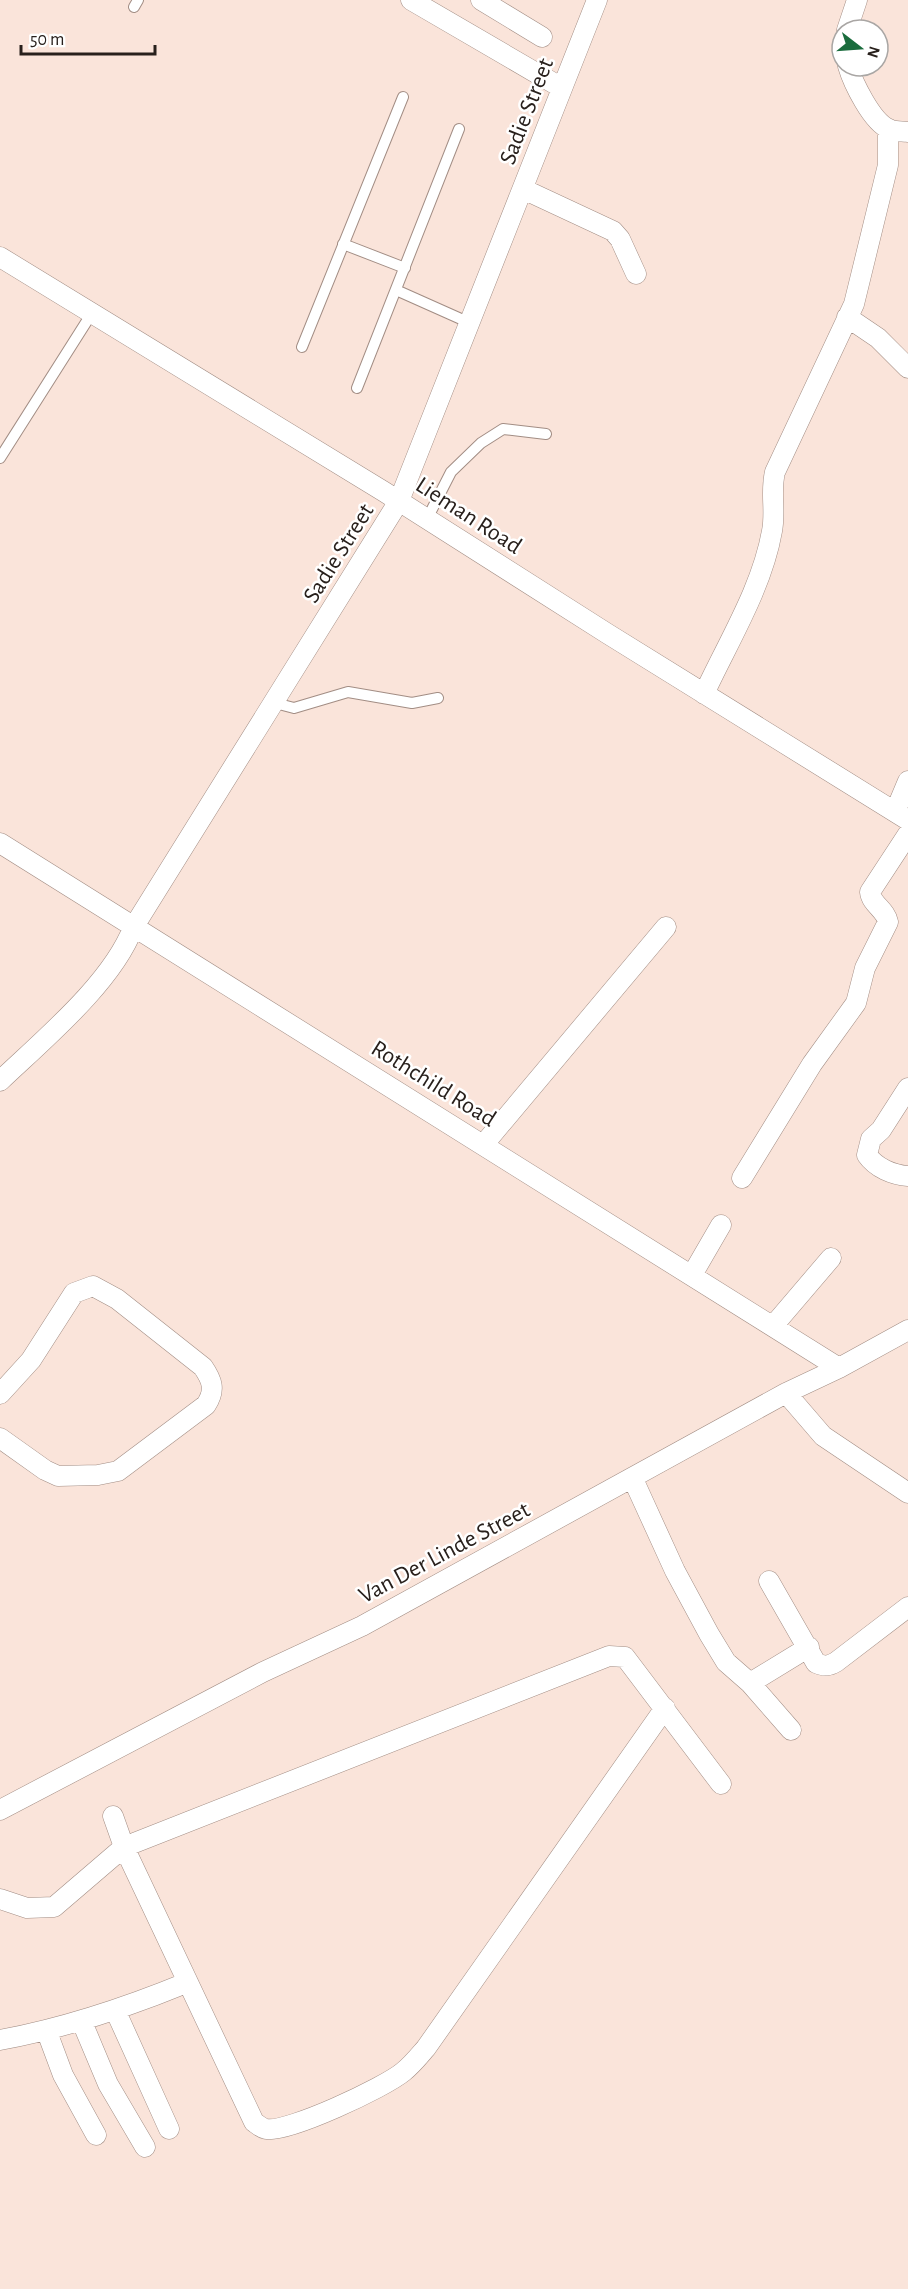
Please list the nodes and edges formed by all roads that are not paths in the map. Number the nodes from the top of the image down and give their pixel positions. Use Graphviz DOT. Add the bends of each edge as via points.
graph roads {
  1 [pos="411,0"];
  2 [pos="481,0"];
  3 [pos="597,0"];
  4 [pos="857,0"];
  5 [pos="851,18"];
  6 [pos="542,37"];
  7 [pos="852,78"];
  8 [pos="562,88"];
  9 [pos="403,97"];
  10 [pos="459,129"];
  11 [pos="888,129"];
  12 [pos="908,132"];
  13 [pos="523,189"];
  14 [pos="343,244"];
  15 [pos="0,257"];
  16 [pos="405,268"];
  17 [pos="636,274"];
  18 [pos="396,290"];
  19 [pos="92,313"];
  20 [pos="847,317"];
  21 [pos="470,322"];
  22 [pos="302,346"];
  23 [pos="908,368"];
  24 [pos="357,388"];
  25 [pos="546,434"];
  26 [pos="0,458"];
  27 [pos="399,501"];
  28 [pos="427,519"];
  29 [pos="704,694"];
  30 [pos="438,698"];
  31 [pos="274,703"];
  32 [pos="908,781"];
  33 [pos="901,816"];
  34 [pos="908,834"];
  35 [pos="0,843"];
  36 [pos="666,927"];
  37 [pos="133,928"];
  38 [pos="6,1075"];
  39 [pos="908,1088"];
  40 [pos="483,1144"];
  41 [pos="908,1176"];
  42 [pos="742,1178"];
  43 [pos="721,1226"];
  44 [pos="831,1258"];
  45 [pos="692,1275"];
  46 [pos="773,1326"];
  47 [pos="908,1330"];
  48 [pos="839,1368"];
  49 [pos="786,1393"];
  50 [pos="0,1394"];
  51 [pos="0,1438"];
  52 [pos="633,1479"];
  53 [pos="908,1493"];
  54 [pos="769,1581"];
  55 [pos="908,1607"];
  56 [pos="809,1647"];
  57 [pos="750,1683"];
  58 [pos="665,1708"];
  59 [pos="791,1730"];
  60 [pos="721,1784"];
  61 [pos="0,1810"];
  62 [pos="114,1816"];
  63 [pos="124,1847"];
  64 [pos="0,1899"];
  65 [pos="186,1983"];
  66 [pos="116,2012"];
  67 [pos="82,2022"];
  68 [pos="47,2031"];
  69 [pos="0,2040"];
  70 [pos="169,2129"];
  71 [pos="96,2135"];
  72 [pos="145,2147"];
  1 -- 8 [label="street"];
  2 -- 6 [label="street"];
  3 -- 8 [label="street, Sadie Street"];
  4 -- 5 [label="street"];
  7 -- 11 [label="street" via="870,109"];
  8 -- 13 [label="street, Sadie Street"];
  9 -- 14 [label="lane"];
  10 -- 16 [label="lane"];
  11 -- 12 [label="street"];
  11 -- 20 [label="street" via="883,191 854,304"];
  13 -- 17 [label="street" via="613,231"];
  13 -- 21 [label="street, Sadie Street"];
  14 -- 16 [label="lane"];
  14 -- 22 [label="lane"];
  15 -- 19 [label="street, Lieman Road"];
  16 -- 18 [label="lane"];
  18 -- 21 [label="lane"];
  18 -- 24 [label="lane"];
  19 -- 26 [label="lane"];
  19 -- 27 [label="street, Lieman Road"];
  20 -- 23 [label="street" via="878,338"];
  20 -- 29 [label="street" via="775,471 772,532 765,554"];
  21 -- 27 [label="street, Sadie Street"];
  25 -- 28 [label="lane" via="503,429 481,443 451,472"];
  27 -- 28 [label="street, Lieman Road"];
  27 -- 31 [label="street, Sadie Street"];
  28 -- 29 [label="street, Lieman Road"];
  29 -- 33 [label="street, Lieman Road"];
  30 -- 31 [label="lane" via="412,703 348,692 294,708"];
  31 -- 37 [label="street, Sadie Street"];
  32 -- 33 [label="street"];
  34 -- 42 [label="street" via="870,892 888,922 865,968 856,1004 812,1064"];
  35 -- 37 [label="street, Rothchild Road"];
  36 -- 40 [label="street"];
  37 -- 38 [label="street, Sadie Street" via="118,961"];
  37 -- 40 [label="street, Rothchild Road"];
  39 -- 41 [label="street" via="867,1150 875,1164"];
  40 -- 45 [label="street, Rothchild Road"];
  43 -- 45 [label="street"];
  44 -- 46 [label="street"];
  45 -- 46 [label="street, Rothchild Road"];
  46 -- 48 [label="street, Rothchild Road"];
  47 -- 48 [label="street, Van Der Linde Street"];
  48 -- 49 [label="street, Van Der Linde Street"];
  49 -- 52 [label="street, Van Der Linde Street"];
  49 -- 53 [label="street" via="823,1436"];
  50 -- 51 [label="street" via="30,1360 74,1293 93,1286 117,1299 203,1367 212,1380 213,1390 206,1405 117,1471 58,1476"];
  52 -- 57 [label="street" via="709,1634 726,1662"];
  52 -- 61 [label="street, Van Der Linde Street" via="362,1626 263,1672"];
  54 -- 56 [label="street"];
  55 -- 56 [label="street" via="828,1666 816,1663"];
  56 -- 57 [label="street"];
  57 -- 59 [label="street"];
  58 -- 60 [label="street"];
  58 -- 63 [label="street" via="625,1657 609,1656"];
  58 -- 65 [label="street" via="426,2048 403,2072 376,2089 312,2117 273,2128 259,2126"];
  62 -- 63 [label="street"];
  63 -- 64 [label="street" via="54,1907 27,1908"];
  63 -- 65 [label="street"];
  65 -- 66 [label="street"];
  66 -- 67 [label="street"];
  66 -- 70 [label="street"];
  67 -- 68 [label="street"];
  67 -- 72 [label="street" via="108,2084"];
  68 -- 69 [label="street"];
  68 -- 71 [label="street" via="63,2075"];
}
